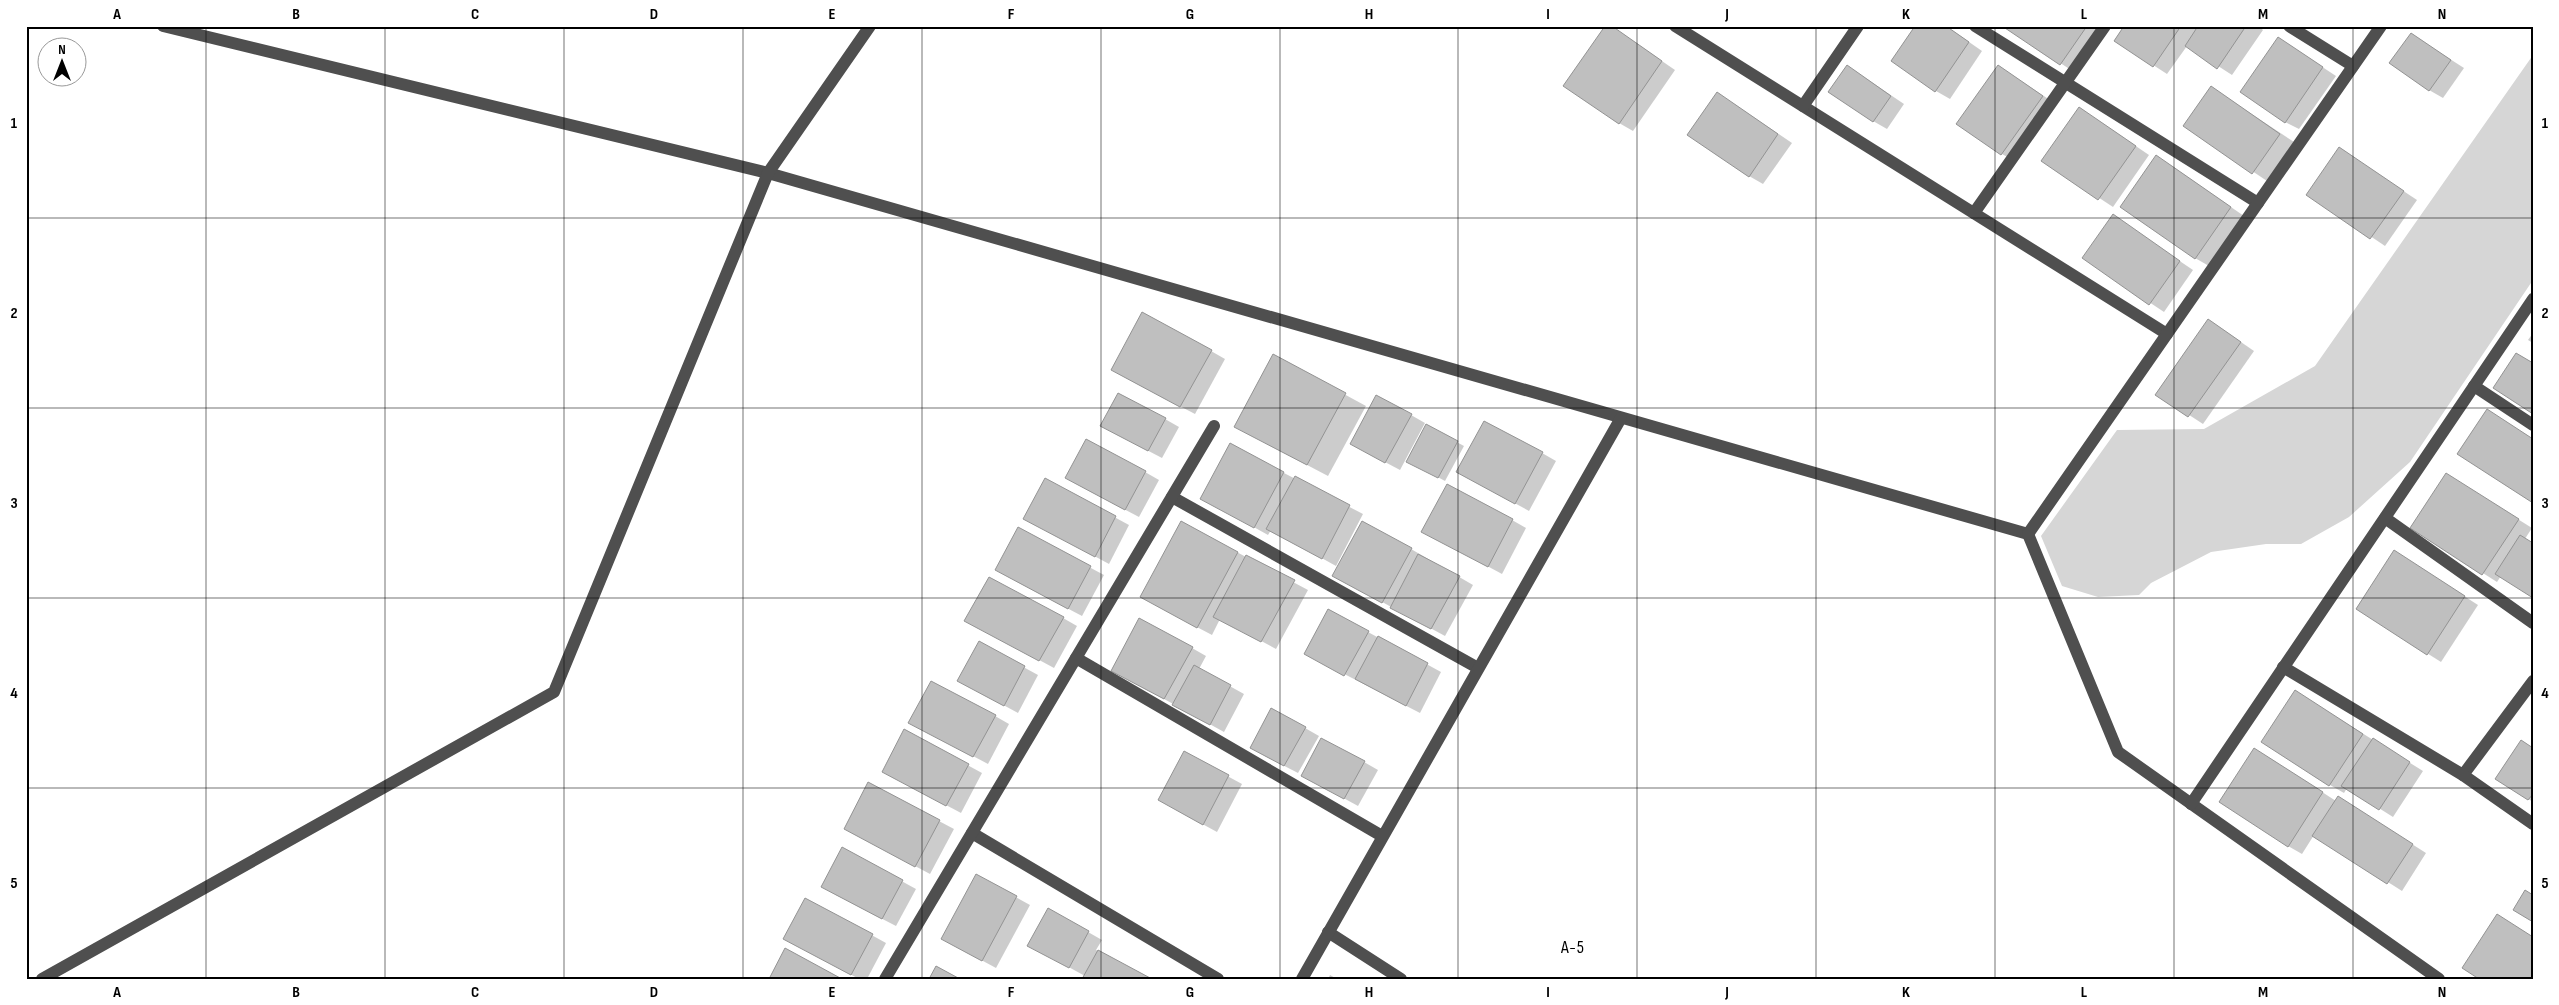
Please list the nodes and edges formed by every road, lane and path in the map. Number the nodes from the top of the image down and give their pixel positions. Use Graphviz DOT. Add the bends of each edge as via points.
graph roads {
  1 [pos="163,26"];
  2 [pos="870,26"];
  3 [pos="1675,26"];
  4 [pos="1858,26"];
  5 [pos="1975,26"];
  6 [pos="2105,26"];
  7 [pos="2289,26"];
  8 [pos="2381,26"];
  9 [pos="2353,66"];
  10 [pos="2066,83"];
  11 [pos="1803,106"];
  12 [pos="768,173"];
  13 [pos="2258,203"];
  14 [pos="1974,213"];
  15 [pos="2533,299"];
  16 [pos="2167,334"];
  17 [pos="2474,386"];
  18 [pos="1621,418"];
  19 [pos="2533,425"];
  20 [pos="1214,426"];
  21 [pos="1172,497"];
  22 [pos="2385,518"];
  23 [pos="2028,534"];
  24 [pos="2533,623"];
  25 [pos="1076,658"];
  26 [pos="2284,667"];
  27 [pos="1478,668"];
  28 [pos="2533,681"];
  29 [pos="2463,775"];
  30 [pos="2191,804"];
  31 [pos="2533,824"];
  32 [pos="972,833"];
  33 [pos="1382,836"];
  34 [pos="1328,932"];
  35 [pos="42,979"];
  36 [pos="885,979"];
  37 [pos="1218,979"];
  38 [pos="1302,979"];
  39 [pos="1401,979"];
  40 [pos="2439,979"];
  1 -- 12 [label="street"];
  2 -- 12 [label="street"];
  3 -- 11 [label="street"];
  4 -- 11 [label="street"];
  5 -- 10 [label="street"];
  6 -- 10 [label="street"];
  7 -- 9 [label="street"];
  8 -- 9 [label="street"];
  9 -- 13 [label="street"];
  10 -- 13 [label="street"];
  10 -- 14 [label="street"];
  11 -- 14 [label="street"];
  12 -- 18 [label="street"];
  12 -- 35 [label="street" via="554,692"];
  13 -- 16 [label="street"];
  14 -- 16 [label="street"];
  15 -- 17 [label="street"];
  16 -- 23 [label="street"];
  17 -- 19 [label="street"];
  17 -- 22 [label="street"];
  18 -- 23 [label="street"];
  18 -- 27 [label="street"];
  20 -- 21 [label="street"];
  21 -- 25 [label="street"];
  21 -- 27 [label="street"];
  22 -- 24 [label="street"];
  22 -- 26 [label="street"];
  23 -- 30 [label="street" via="2118,752"];
  25 -- 32 [label="street"];
  25 -- 33 [label="street"];
  26 -- 29 [label="street"];
  26 -- 30 [label="street"];
  27 -- 33 [label="street"];
  28 -- 29 [label="street"];
  29 -- 31 [label="street"];
  30 -- 40 [label="street"];
  32 -- 36 [label="street"];
  32 -- 37 [label="street"];
  33 -- 34 [label="street"];
  34 -- 38 [label="street"];
  34 -- 39 [label="street"];
}
